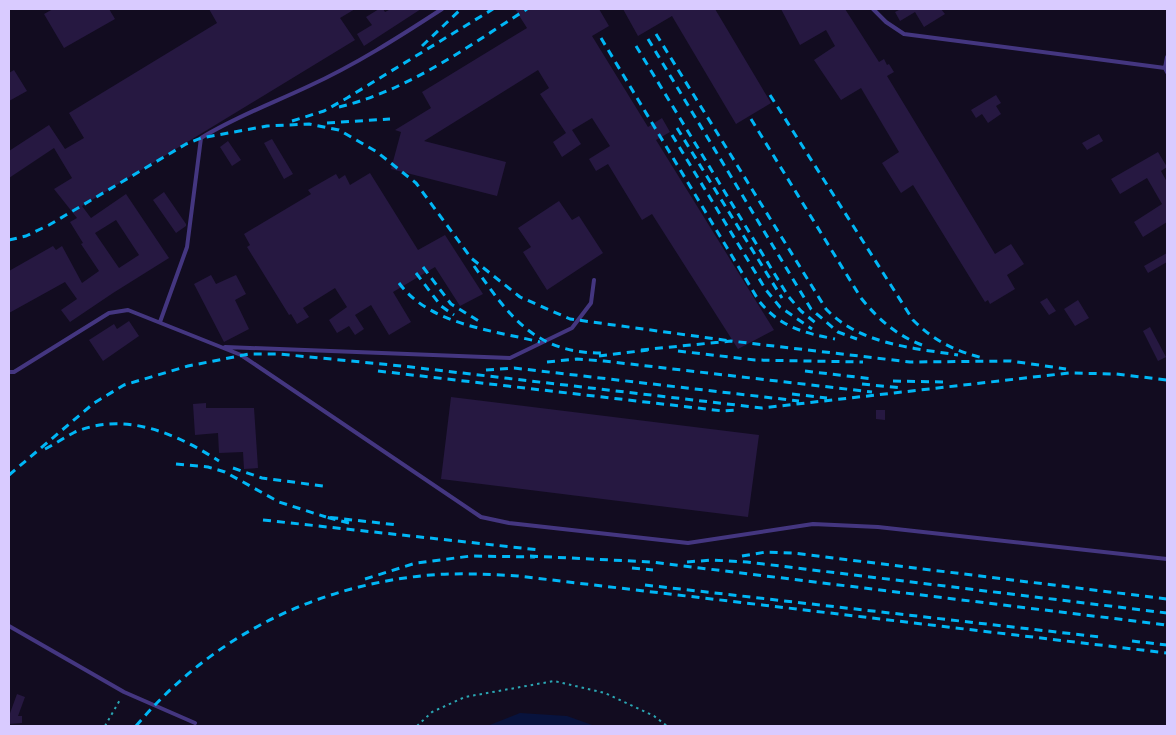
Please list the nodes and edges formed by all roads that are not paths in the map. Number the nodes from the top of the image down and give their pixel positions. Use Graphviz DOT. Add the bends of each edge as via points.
graph roads {
  1 [pos="442,9"];
  2 [pos="873,9"];
  3 [pos="1167,57"];
  4 [pos="1166,70"];
  5 [pos="594,280"];
  6 [pos="160,322"];
  7 [pos="220,347"];
  8 [pos="9,372"];
  9 [pos="1167,559"];
  10 [pos="9,626"];
  11 [pos="195,723"];
  1 -- 6 [label="lane" via="404,34 309,86 235,118 201,138 187,247"];
  2 -- 4 [label="lane" via="904,34"];
  3 -- 4 [label="lane"];
  5 -- 7 [label="lane" via="591,303 572,328 510,358"];
  6 -- 7 [label="lane"];
  6 -- 8 [label="lane" via="128,310 109,313 14,372"];
  7 -- 9 [label="lane" via="241,355 481,517 688,543 813,524 878,527"];
  10 -- 11 [label="lane" via="124,692"];
}
